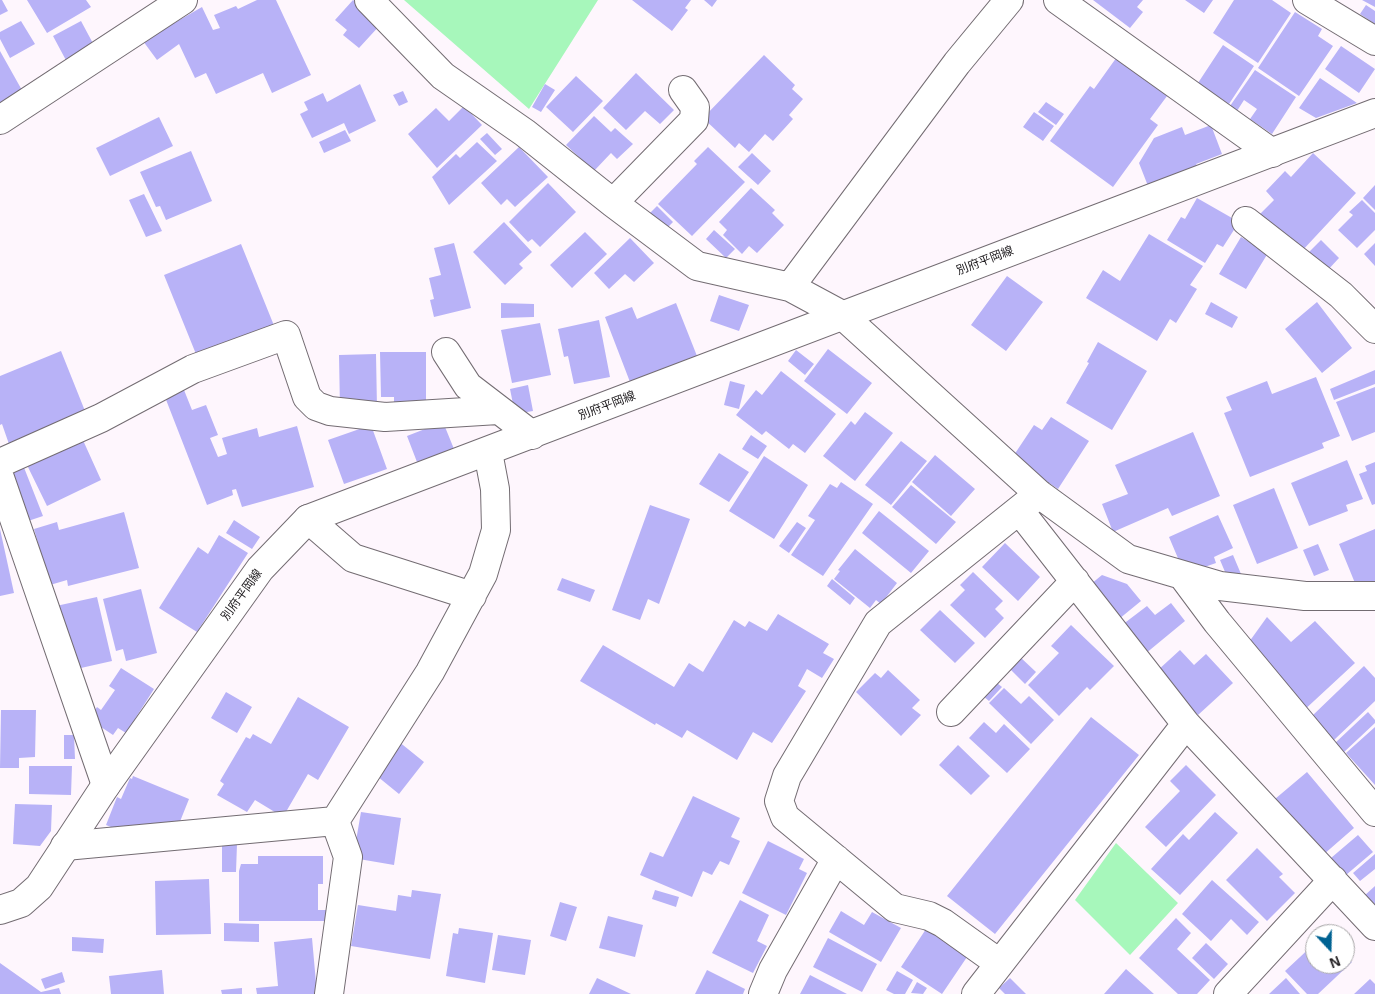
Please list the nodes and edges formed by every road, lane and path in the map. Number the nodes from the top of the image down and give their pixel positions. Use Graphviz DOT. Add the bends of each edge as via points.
graph roads {
  1 [pos="183,0"];
  2 [pos="369,0"];
  3 [pos="1009,0"];
  4 [pos="1058,0"];
  5 [pos="1307,0"];
  6 [pos="1375,41"];
  7 [pos="683,90"];
  8 [pos="1375,113"];
  9 [pos="0,120"];
  10 [pos="1272,153"];
  11 [pos="612,203"];
  12 [pos="1246,221"];
  13 [pos="790,287"];
  14 [pos="842,315"];
  15 [pos="1375,329"];
  16 [pos="446,352"];
  17 [pos="498,410"];
  18 [pos="532,435"];
  19 [pos="488,452"];
  20 [pos="0,462"];
  21 [pos="0,478"];
  22 [pos="1029,502"];
  23 [pos="308,519"];
  24 [pos="1182,575"];
  25 [pos="1075,581"];
  26 [pos="472,596"];
  27 [pos="1375,596"];
  28 [pos="951,712"];
  29 [pos="1186,724"];
  30 [pos="106,785"];
  31 [pos="1375,812"];
  32 [pos="335,821"];
  33 [pos="65,846"];
  34 [pos="836,859"];
  35 [pos="1333,880"];
  36 [pos="0,910"];
  37 [pos="1375,926"];
  38 [pos="999,964"];
  39 [pos="329,994"];
  40 [pos="763,994"];
  41 [pos="976,994"];
  42 [pos="1228,994"];
  1 -- 9 [label="street"];
  2 -- 11 [label="street" via="443,76 525,133"];
  3 -- 13 [label="street" via="957,63"];
  4 -- 10 [label="street"];
  5 -- 6 [label="street"];
  7 -- 11 [label="street" via="695,107 694,120"];
  8 -- 10 [label="street, 別府平岡線"];
  10 -- 14 [label="street, 別府平岡線"];
  11 -- 13 [label="street" via="697,266"];
  12 -- 15 [label="street" via="1341,294"];
  13 -- 14 [label="street"];
  14 -- 18 [label="street, 別府平岡線"];
  14 -- 22 [label="street"];
  16 -- 17 [label="street" via="468,386"];
  17 -- 18 [label="street"];
  17 -- 20 [label="street" via="385,417 330,411 316,406 307,397 286,334 193,369 101,418"];
  18 -- 19 [label="street, 別府平岡線"];
  19 -- 23 [label="street, 別府平岡線"];
  19 -- 26 [label="street" via="495,489 496,530 483,574"];
  21 -- 30 [label="street"];
  22 -- 24 [label="street" via="1128,559"];
  22 -- 25 [label="street"];
  22 -- 34 [label="street" via="878,622 787,776 779,801 785,818"];
  23 -- 26 [label="street" via="353,558"];
  23 -- 30 [label="street, 別府平岡線" via="260,569"];
  24 -- 27 [label="street" via="1220,586 1305,596"];
  24 -- 31 [label="street" via="1217,622"];
  25 -- 28 [label="street"];
  25 -- 29 [label="street"];
  26 -- 32 [label="street" via="430,672"];
  29 -- 35 [label="street"];
  29 -- 38 [label="street"];
  30 -- 33 [label="street, 別府平岡線"];
  32 -- 33 [label="street"];
  32 -- 39 [label="street" via="348,857"];
  33 -- 36 [label="street, 別府平岡線" via="39,886 21,903"];
  34 -- 38 [label="street" via="895,908 929,916 943,923"];
  34 -- 40 [label="street" via="773,970"];
  35 -- 37 [label="street"];
  35 -- 42 [label="street"];
  38 -- 41 [label="street"];
}
